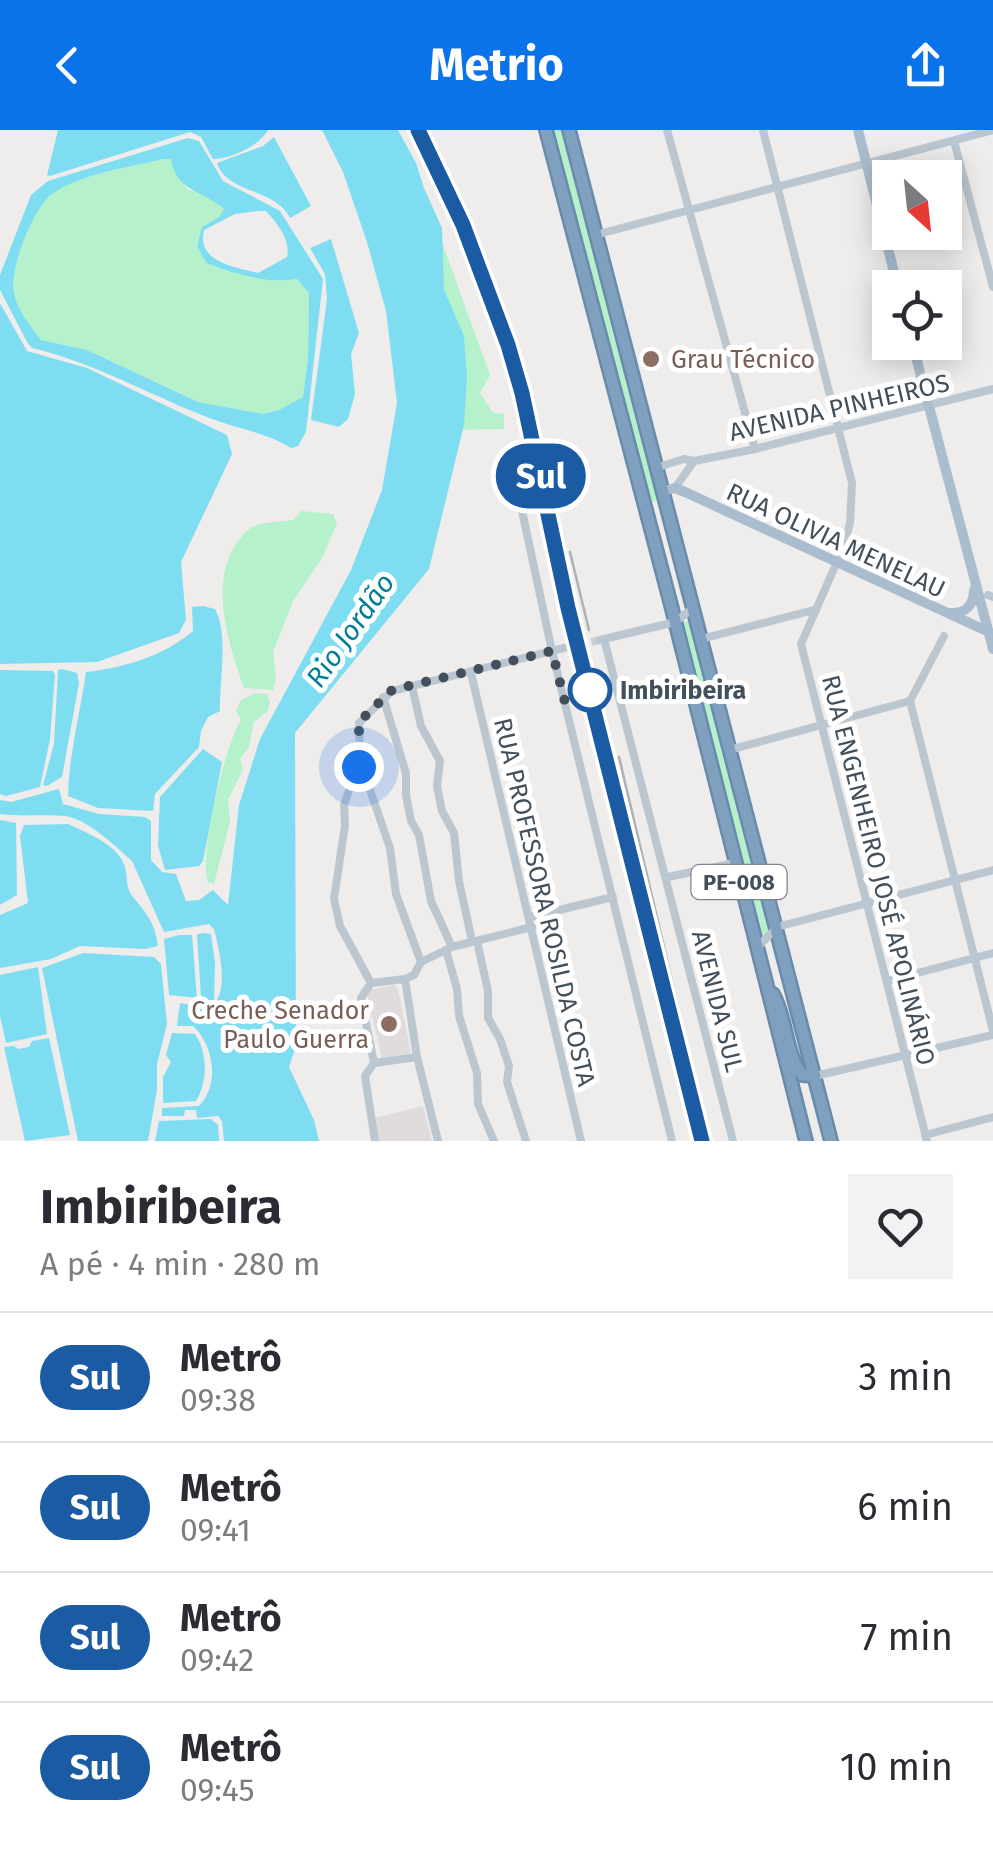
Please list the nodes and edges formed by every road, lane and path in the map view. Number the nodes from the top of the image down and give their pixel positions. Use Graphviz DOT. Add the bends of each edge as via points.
graph roads {
  1 [pos="546,130"];
  2 [pos="568,130"];
  3 [pos="667,130"];
  4 [pos="763,130"];
  5 [pos="858,130"];
  6 [pos="993,130"];
  7 [pos="954,140"];
  8 [pos="866,163"];
  9 [pos="779,186"];
  10 [pos="687,210"];
  11 [pos="595,235"];
  12 [pos="893,270"];
  13 [pos="993,287"];
  14 [pos="916,360"];
  15 [pos="993,390"];
  16 [pos="928,407"];
  17 [pos="839,428"];
  18 [pos="755,449"];
  19 [pos="509,450"];
  20 [pos="694,460"];
  21 [pos="655,468"];
  22 [pos="669,489"];
  23 [pos="648,519"];
  24 [pos="838,560"];
  25 [pos="973,576"];
  26 [pos="693,608"];
  27 [pos="814,610"];
  28 [pos="945,613"];
  29 [pos="675,622"];
  30 [pos="991,633"];
  31 [pos="944,636"];
  32 [pos="702,639"];
  33 [pos="568,647"];
  34 [pos="993,649"];
  35 [pos="552,651"];
  36 [pos="471,672"];
  37 [pos="412,686"];
  38 [pos="383,697"];
  39 [pos="910,701"];
  40 [pos="822,725"];
  41 [pos="728,750"];
  42 [pos="356,776"];
  43 [pos="369,787"];
  44 [pos="350,790"];
  45 [pos="734,862"];
  46 [pos="993,870"];
  47 [pos="668,878"];
  48 [pos="954,880"];
  49 [pos="614,897"];
  50 [pos="866,903"];
  51 [pos="531,922"];
  52 [pos="777,928"];
  53 [pos="475,941"];
  54 [pos="757,948"];
  55 [pos="449,949"];
  56 [pos="993,953"];
  57 [pos="974,958"];
  58 [pos="422,962"];
  59 [pos="764,978"];
  60 [pos="405,980"];
  61 [pos="887,981"];
  62 [pos="371,983"];
  63 [pos="993,1033"];
  64 [pos="906,1056"];
  65 [pos="417,1057"];
  66 [pos="374,1063"];
  67 [pos="815,1076"];
  68 [pos="993,1117"];
  69 [pos="926,1138"];
  70 [pos="375,1141"];
  71 [pos="438,1141"];
  72 [pos="494,1141"];
  73 [pos="526,1141"];
  74 [pos="580,1141"];
  75 [pos="672,1141"];
  76 [pos="733,1141"];
  77 [pos="806,1141"];
  78 [pos="830,1141"];
  1 -- 23 [label="highway, PE-008"];
  2 -- 11 [label="highway, PE-008"];
  3 -- 10 [label="street"];
  4 -- 9 [label="street, RUA ENGENHEIRO JOSÉ APOLINÁRIO"];
  5 -- 8 [label="main road"];
  6 -- 7 [label="street"];
  7 -- 8 [label="street"];
  7 -- 13 [label="street"];
  8 -- 9 [label="street"];
  8 -- 12 [label="main road"];
  9 -- 10 [label="street"];
  9 -- 17 [label="street, RUA ENGENHEIRO JOSÉ APOLINÁRIO"];
  10 -- 11 [label="street"];
  10 -- 18 [label="street"];
  11 -- 21 [label="highway, PE-008"];
  14 -- 16 [label="main road"];
  15 -- 16 [label="street, AVENIDA PINHEIROS"];
  16 -- 17 [label="street, AVENIDA PINHEIROS"];
  16 -- 25 [label="main road"];
  17 -- 18 [label="street, AVENIDA PINHEIROS"];
  17 -- 24 [label="street, RUA ENGENHEIRO JOSÉ APOLINÁRIO" via="852,507"];
  18 -- 20 [label="street, AVENIDA PINHEIROS"];
  19 -- 35 [label="street"];
  20 -- 21 [label="street, AVENIDA PINHEIROS"];
  20 -- 22 [label="street"];
  21 -- 22 [label="highway, PE-008"];
  22 -- 23 [label="highway"];
  22 -- 24 [label="main road, RUA OLIVIA MENELAU"];
  22 -- 26 [label="highway, PE-008"];
  23 -- 29 [label="highway, PE-008"];
  24 -- 27 [label="street, RUA ENGENHEIRO JOSÉ APOLINÁRIO"];
  24 -- 28 [label="main road, RUA OLIVIA MENELAU"];
  25 -- 28 [label="main road" via="971,604"];
  25 -- 30 [label="main road"];
  26 -- 29 [label="street"];
  26 -- 32 [label="highway, PE-008"];
  27 -- 32 [label="street"];
  27 -- 40 [label="street, RUA ENGENHEIRO JOSÉ APOLINÁRIO" via="801,644"];
  28 -- 30 [label="main road, RUA OLIVIA MENELAU"];
  29 -- 45 [label="highway, PE-008"];
  29 -- 47 [label="street, AVENIDA SUL" via="602,639"];
  30 -- 34 [label="main road"];
  31 -- 39 [label="street"];
  32 -- 41 [label="highway, PE-008"];
  33 -- 35 [label="street"];
  35 -- 36 [label="street"];
  35 -- 49 [label="street"];
  36 -- 37 [label="street"];
  36 -- 51 [label="street, RUA PROFESSORA ROSILDA COSTA"];
  37 -- 38 [label="street"];
  37 -- 53 [label="street" via="421,726 440,761 437,786 454,834"];
  38 -- 42 [label="street" via="359,722"];
  38 -- 55 [label="street" via="406,772 431,901"];
  39 -- 40 [label="street"];
  39 -- 48 [label="street"];
  40 -- 41 [label="street"];
  40 -- 50 [label="street, RUA ENGENHEIRO JOSÉ APOLINÁRIO"];
  41 -- 52 [label="highway, PE-008"];
  42 -- 43 [label="street"];
  42 -- 44 [label="street"];
  43 -- 44 [label="street"];
  43 -- 58 [label="street" via="390,848 402,915"];
  44 -- 62 [label="street" via="334,904"];
  45 -- 47 [label="street"];
  45 -- 54 [label="highway, PE-008"];
  46 -- 48 [label="street"];
  47 -- 76 [label="street, AVENIDA SUL"];
  48 -- 50 [label="street"];
  48 -- 57 [label="street"];
  49 -- 51 [label="street"];
  49 -- 75 [label="street"];
  50 -- 52 [label="street"];
  50 -- 61 [label="street, RUA ENGENHEIRO JOSÉ APOLINÁRIO"];
  51 -- 53 [label="street"];
  51 -- 74 [label="street, RUA PROFESSORA ROSILDA COSTA"];
  52 -- 54 [label="street"];
  52 -- 67 [label="highway, PE-008"];
  53 -- 55 [label="street"];
  53 -- 73 [label="street" via="488,1018 500,1039"];
  54 -- 59 [label="highway, PE-008"];
  55 -- 58 [label="street"];
  55 -- 72 [label="street" via="458,1016 478,1073 478,1104"];
  56 -- 57 [label="street"];
  57 -- 61 [label="street"];
  57 -- 63 [label="street"];
  58 -- 60 [label="street"];
  59 -- 67 [label="highway" via="782,1011 798,1072"];
  59 -- 77 [label="highway, PE-008"];
  60 -- 62 [label="street"];
  60 -- 65 [label="street"];
  61 -- 64 [label="street, RUA ENGENHEIRO JOSÉ APOLINÁRIO"];
  62 -- 66 [label="street" via="361,998"];
  63 -- 64 [label="street"];
  64 -- 67 [label="street"];
  64 -- 69 [label="street, RUA ENGENHEIRO JOSÉ APOLINÁRIO"];
  65 -- 66 [label="street"];
  65 -- 71 [label="street"];
  66 -- 70 [label="street" via="365,1076"];
  67 -- 78 [label="highway, PE-008"];
  68 -- 69 [label="street"];
}
